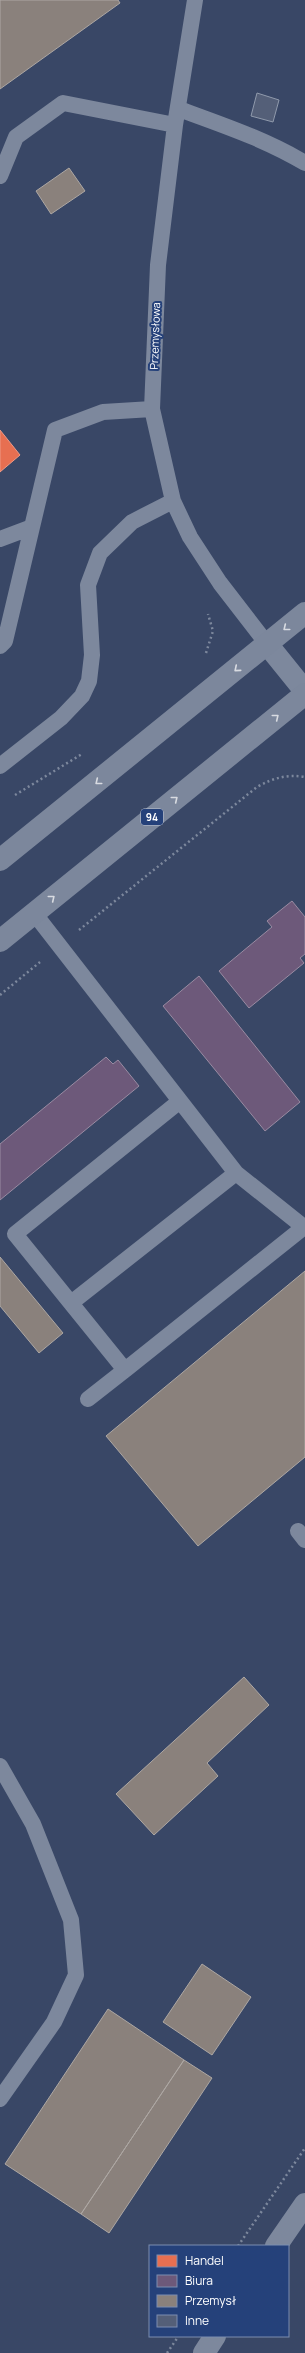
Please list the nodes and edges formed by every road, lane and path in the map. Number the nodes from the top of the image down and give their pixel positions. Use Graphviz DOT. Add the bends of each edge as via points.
graph roads {
  1 [pos="195,0"];
  2 [pos="179,109"];
  3 [pos="175,126"];
  4 [pos="305,163"];
  5 [pos="0,176"];
  6 [pos="152,409"];
  7 [pos="173,501"];
  8 [pos="32,527"];
  9 [pos="0,539"];
  10 [pos="305,613"];
  11 [pos="208,614"];
  12 [pos="267,644"];
  13 [pos="0,646"];
  14 [pos="204,659"];
  15 [pos="305,691"];
  16 [pos="305,694"];
  17 [pos="0,766"];
  18 [pos="305,777"];
  19 [pos="0,860"];
  20 [pos="34,913"];
  21 [pos="0,941"];
  22 [pos="60,946"];
  23 [pos="0,995"];
  24 [pos="180,1101"];
  25 [pos="236,1173"];
  26 [pos="305,1228"];
  27 [pos="71,1303"];
  28 [pos="125,1370"];
  29 [pos="88,1399"];
  30 [pos="0,1766"];
  31 [pos="0,2099"];
  32 [pos="305,2148"];
  33 [pos="305,2204"];
  34 [pos="239,2245"];
  35 [pos="277,2245"];
  36 [pos="177,2337"];
  37 [pos="214,2337"];
  38 [pos="167,2353"];
  39 [pos="204,2353"];
  1 -- 2 [label="lane, Przemysłowa"];
  2 -- 3 [label="lane, Przemysłowa"];
  2 -- 4 [label="lane" via="254,137"];
  3 -- 5 [label="lane" via="63,103 16,137"];
  3 -- 6 [label="lane, Przemysłowa" via="158,265"];
  6 -- 7 [label="lane, Przemysłowa"];
  6 -- 8 [label="lane" via="103,412 55,430"];
  7 -- 12 [label="lane, Przemysłowa" via="190,537 220,583"];
  7 -- 17 [label="lane" via="132,522 100,553 88,585 92,655 89,681 82,696 61,718"];
  8 -- 9 [label="lane"];
  8 -- 13 [label="lane" via="5,641"];
  10 -- 12 [label="main road, one-way"];
  11 -- 14 [label="path" via="213,631 210,648"];
  12 -- 15 [label="street"];
  12 -- 19 [label="main road, one-way"];
  20 -- 16 [label="main road, 94, one-way"];
  18 -- 22 [label="path" via="295,775 273,778 257,787"];
  20 -- 21 [label="main road, 94"];
  20 -- 22 [label="lane"];
  22 -- 23 [label="path"];
  22 -- 24 [label="lane"];
  24 -- 25 [label="lane"];
  24 -- 27 [label="lane" via="15,1234"];
  25 -- 26 [label="lane"];
  25 -- 27 [label="lane"];
  26 -- 28 [label="lane"];
  27 -- 28 [label="lane"];
  28 -- 29 [label="lane"];
  30 -- 31 [label="lane" via="33,1824 71,1920 76,1975 54,2022"];
  32 -- 34 [label="path"];
  33 -- 35 [label="street"];
  36 -- 38 [label="path"];
  37 -- 39 [label="street"];
}
